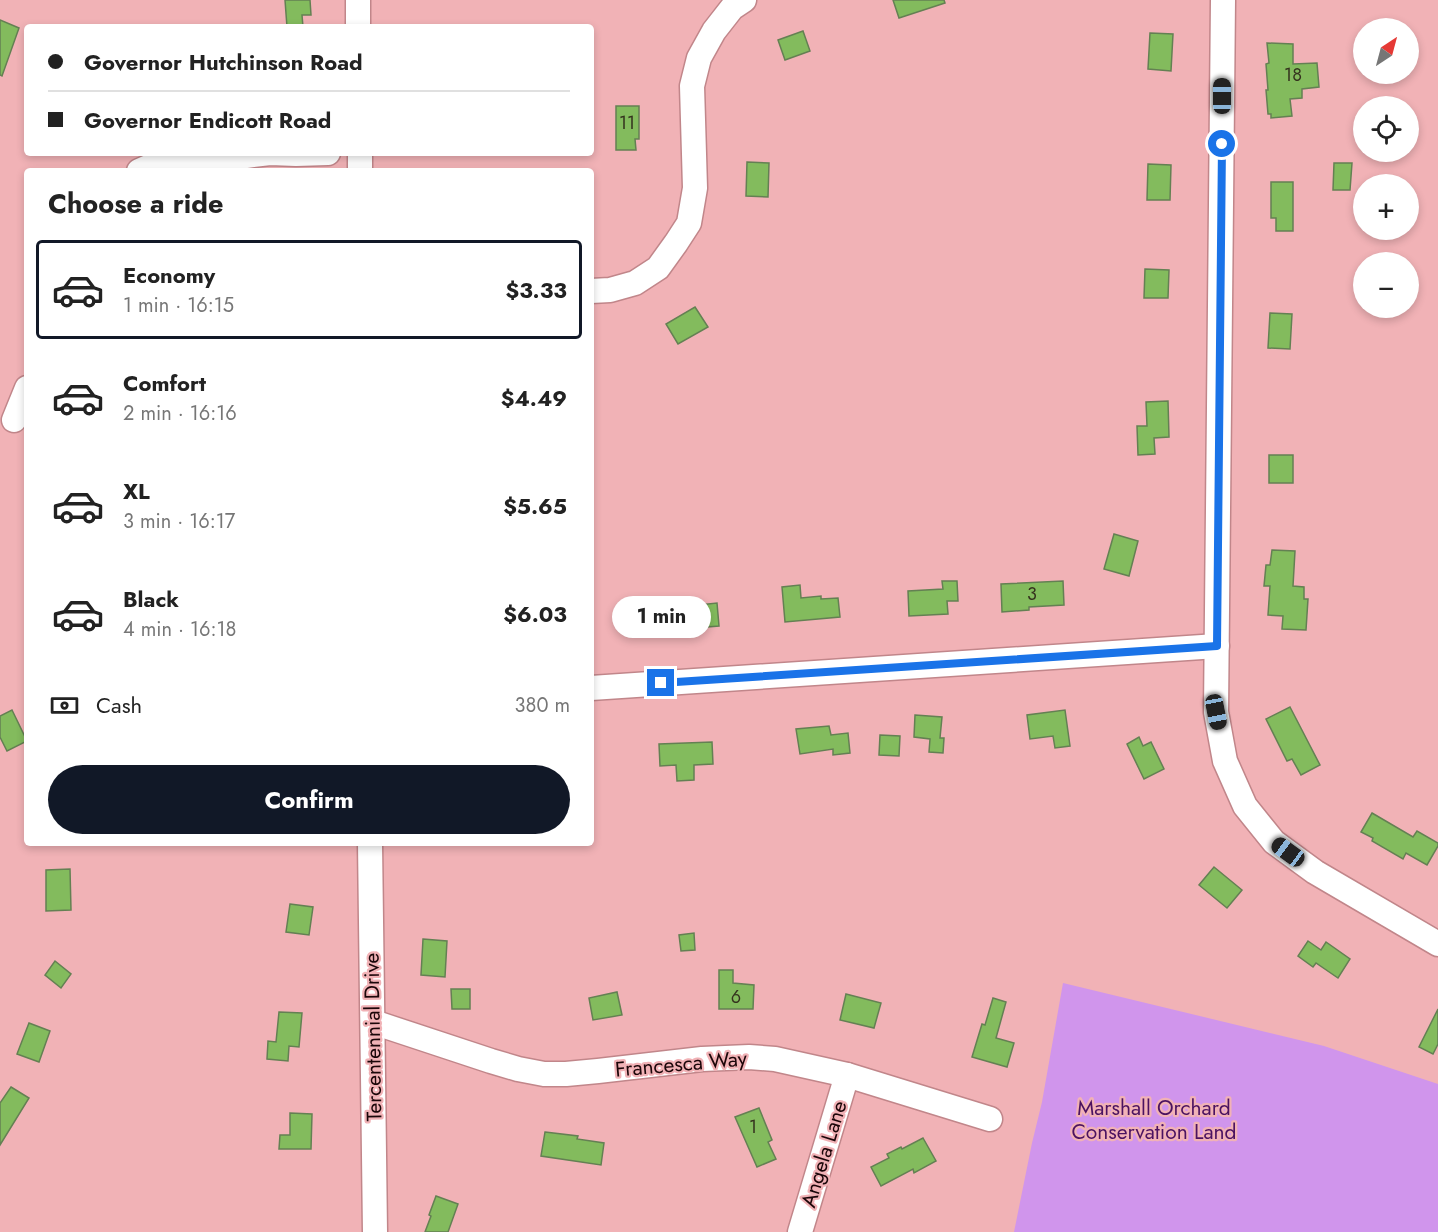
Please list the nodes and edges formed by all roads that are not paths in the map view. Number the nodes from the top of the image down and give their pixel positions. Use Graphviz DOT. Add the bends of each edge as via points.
graph roads {
  1 [pos="358,0"];
  2 [pos="744,0"];
  3 [pos="1223,0"];
  4 [pos="358,24"];
  5 [pos="246,156"];
  6 [pos="146,168"];
  7 [pos="594,291"];
  8 [pos="24,396"];
  9 [pos="14,421"];
  10 [pos="1217,646"];
  11 [pos="594,687"];
  12 [pos="370,846"];
  13 [pos="1438,944"];
  14 [pos="373,1022"];
  15 [pos="847,1076"];
  16 [pos="990,1119"];
  17 [pos="375,1232"];
  18 [pos="800,1232"];
  1 -- 4 [label="street"];
  2 -- 7 [label="street" via="732,8 714,31 699,58 692,86 695,188 689,223 658,268 635,283"];
  3 -- 10 [label="street"];
  5 -- 6 [label="street" via="196,157"];
  8 -- 9 [label="street"];
  10 -- 11 [label="street"];
  10 -- 13 [label="street" via="1216,712 1225,761 1245,806 1274,842 1315,872"];
  12 -- 14 [label="street, Tercentennial Drive"];
  14 -- 15 [label="street, Francesca Way" via="500,1064 544,1074 749,1057"];
  14 -- 17 [label="street, Tercentennial Drive"];
  15 -- 16 [label="street, Francesca Way"];
  15 -- 18 [label="street, Angela Lane"];
}
